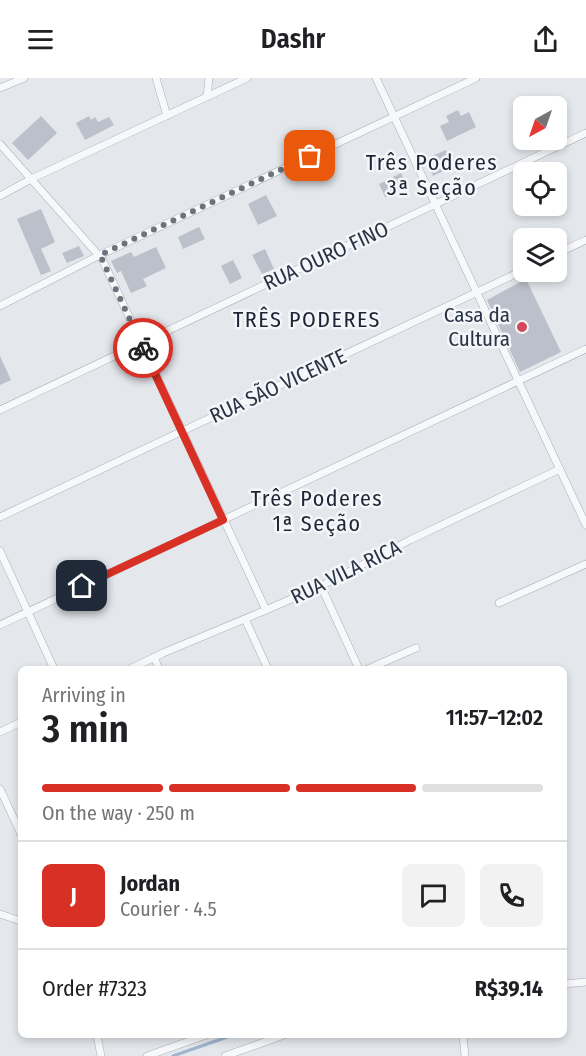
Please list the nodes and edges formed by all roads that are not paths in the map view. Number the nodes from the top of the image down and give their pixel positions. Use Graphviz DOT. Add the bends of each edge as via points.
graph roads {
  1 [pos="24,78"];
  2 [pos="156,78"];
  3 [pos="209,78"];
  4 [pos="247,78"];
  5 [pos="376,78"];
  6 [pos="476,78"];
  7 [pos="0,88"];
  8 [pos="207,97"];
  9 [pos="167,116"];
  10 [pos="394,117"];
  11 [pos="586,133"];
  12 [pos="0,144"];
  13 [pos="31,179"];
  14 [pos="0,196"];
  15 [pos="435,205"];
  16 [pos="586,240"];
  17 [pos="567,249"];
  18 [pos="100,255"];
  19 [pos="513,275"];
  20 [pos="477,292"];
  21 [pos="0,306"];
  22 [pos="141,344"];
  23 [pos="586,349"];
  24 [pos="518,381"];
  25 [pos="0,410"];
  26 [pos="182,431"];
  27 [pos="560,469"];
  28 [pos="0,517"];
  29 [pos="223,520"];
  30 [pos="586,525"];
  31 [pos="0,551"];
  32 [pos="586,564"];
  33 [pos="321,585"];
  34 [pos="499,603"];
  35 [pos="266,610"];
  36 [pos="28,613"];
  37 [pos="245,619"];
  38 [pos="0,625"];
  39 [pos="416,648"];
  40 [pos="153,657"];
  41 [pos="53,666"];
  42 [pos="136,666"];
  43 [pos="158,666"];
  44 [pos="267,666"];
  45 [pos="358,666"];
  46 [pos="375,666"];
  47 [pos="18,723"];
  48 [pos="0,732"];
  49 [pos="0,789"];
  50 [pos="18,828"];
  51 [pos="0,914"];
  52 [pos="18,918"];
  53 [pos="586,982"];
  54 [pos="567,984"];
  55 [pos="98,1038"];
  56 [pos="198,1038"];
  57 [pos="276,1038"];
  58 [pos="463,1038"];
  59 [pos="101,1056"];
  60 [pos="147,1056"];
  61 [pos="225,1056"];
  62 [pos="465,1056"];
  1 -- 7 [label="street"];
  2 -- 9 [label="street"];
  3 -- 8 [label="street"];
  4 -- 8 [label="street"];
  5 -- 10 [label="street"];
  6 -- 10 [label="street"];
  8 -- 9 [label="street"];
  9 -- 13 [label="street"];
  10 -- 15 [label="street"];
  10 -- 18 [label="street"];
  11 -- 15 [label="street, RUA OURO FINO"];
  12 -- 13 [label="street"];
  13 -- 14 [label="street"];
  13 -- 18 [label="street"];
  15 -- 20 [label="street"];
  15 -- 22 [label="street, RUA OURO FINO"];
  16 -- 17 [label="street"];
  18 -- 21 [label="street"];
  18 -- 22 [label="street"];
  19 -- 20 [label="street, RUA SÃO VICENTE"];
  20 -- 24 [label="street"];
  20 -- 26 [label="street, RUA SÃO VICENTE"];
  22 -- 25 [label="street, RUA OURO FINO"];
  22 -- 26 [label="street"];
  23 -- 24 [label="street"];
  24 -- 27 [label="street"];
  24 -- 29 [label="street"];
  26 -- 28 [label="street, RUA SÃO VICENTE"];
  26 -- 29 [label="street"];
  27 -- 30 [label="street"];
  27 -- 33 [label="street, RUA VILA RICA"];
  29 -- 35 [label="street"];
  29 -- 36 [label="street"];
  31 -- 36 [label="street"];
  32 -- 34 [label="street"];
  33 -- 35 [label="street, RUA VILA RICA"];
  33 -- 45 [label="street"];
  35 -- 37 [label="street, RUA VILA RICA"];
  36 -- 38 [label="street"];
  36 -- 41 [label="street"];
  37 -- 40 [label="street, RUA VILA RICA"];
  37 -- 44 [label="street"];
  39 -- 46 [label="street"];
  40 -- 42 [label="street, RUA VILA RICA"];
  40 -- 43 [label="street"];
  47 -- 48 [label="street"];
  49 -- 50 [label="street"];
  51 -- 52 [label="street"];
  53 -- 54 [label="street"];
  55 -- 59 [label="street"];
  56 -- 60 [label="street"];
  57 -- 61 [label="street"];
  58 -- 62 [label="street"];
}
